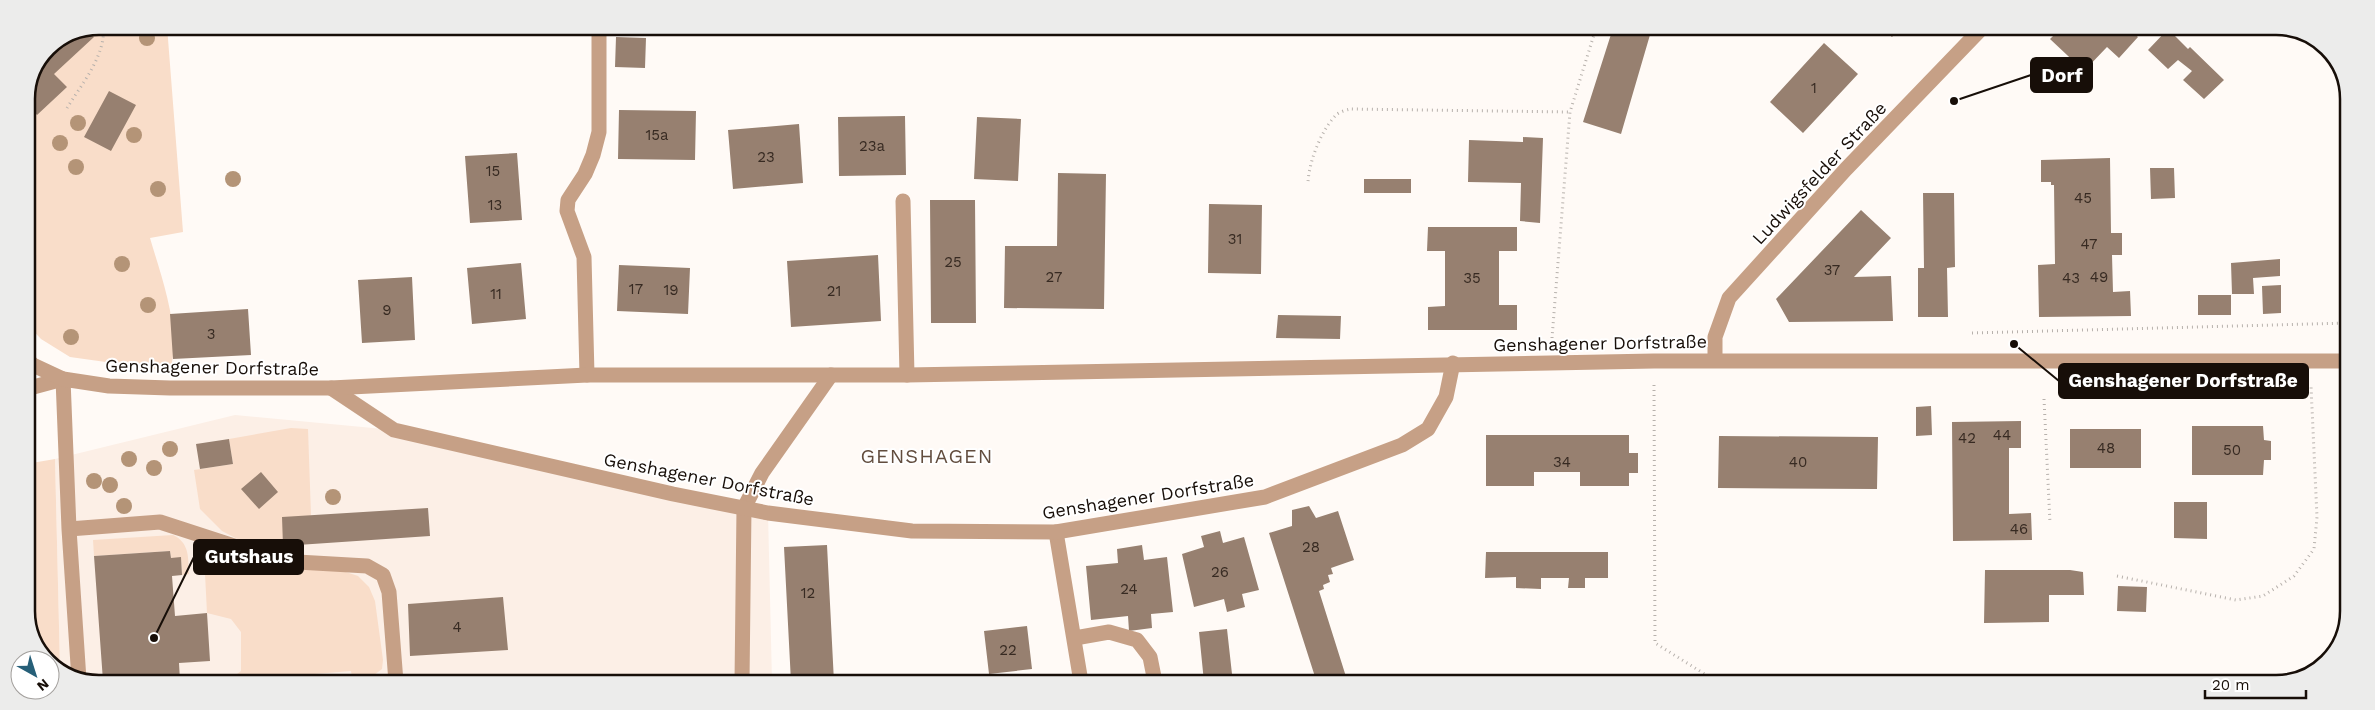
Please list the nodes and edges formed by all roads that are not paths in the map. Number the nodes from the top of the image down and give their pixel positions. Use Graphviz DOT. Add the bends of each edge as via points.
graph roads {
  1 [pos="599,35"];
  2 [pos="1975,35"];
  3 [pos="903,201"];
  4 [pos="1715,360"];
  5 [pos="2340,361"];
  6 [pos="1453,363"];
  7 [pos="35,366"];
  8 [pos="587,375"];
  9 [pos="831,375"];
  10 [pos="907,375"];
  11 [pos="63,379"];
  12 [pos="35,387"];
  13 [pos="331,388"];
  14 [pos="744,508"];
  15 [pos="68,529"];
  16 [pos="1056,532"];
  17 [pos="1075,638"];
  18 [pos="78,671"];
  19 [pos="395,675"];
  20 [pos="742,675"];
  21 [pos="1080,675"];
  22 [pos="1154,675"];
  1 -- 8 [label="street" via="599,132 585,174 568,200 567,211 584,257"];
  2 -- 4 [label="street, Ludwigsfelder Straße" via="1846,169 1729,298 1715,337"];
  3 -- 10 [label="street"];
  4 -- 5 [label="street, Genshagener Dorfstraße"];
  4 -- 6 [label="street, Genshagener Dorfstraße"];
  6 -- 10 [label="street, Genshagener Dorfstraße"];
  6 -- 16 [label="street, Genshagener Dorfstraße" via="1446,397 1428,429 1402,445 1265,497"];
  7 -- 11 [label="street"];
  8 -- 9 [label="street, Genshagener Dorfstraße"];
  8 -- 13 [label="street, Genshagener Dorfstraße"];
  9 -- 10 [label="street, Genshagener Dorfstraße"];
  9 -- 14 [label="street" via="762,473"];
  11 -- 12 [label="street"];
  11 -- 13 [label="street, Genshagener Dorfstraße" via="109,386"];
  11 -- 15 [label="street"];
  13 -- 14 [label="street, Genshagener Dorfstraße" via="394,430"];
  14 -- 16 [label="street, Genshagener Dorfstraße" via="912,531"];
  14 -- 20 [label="street"];
  15 -- 18 [label="street"];
  15 -- 19 [label="street" via="160,522 280,561 367,566 382,575 389,592"];
  16 -- 17 [label="street"];
  17 -- 21 [label="street"];
  17 -- 22 [label="street" via="1109,632 1138,640 1150,658"];
}
